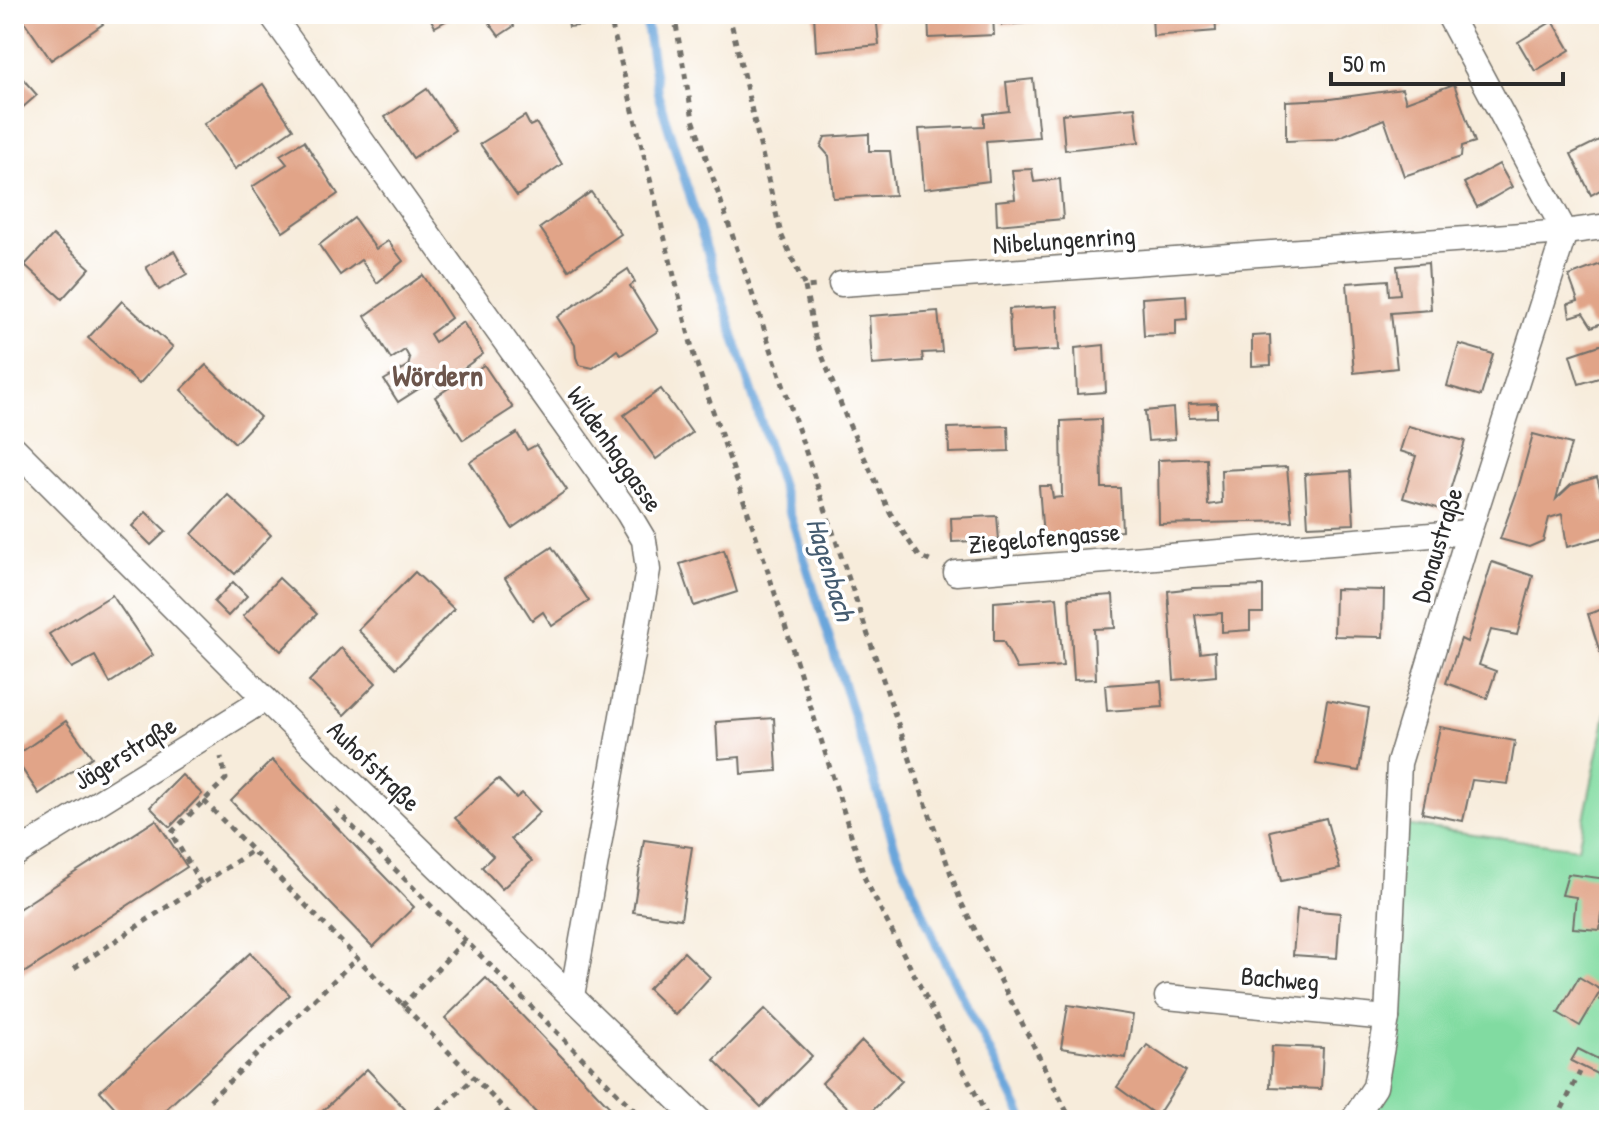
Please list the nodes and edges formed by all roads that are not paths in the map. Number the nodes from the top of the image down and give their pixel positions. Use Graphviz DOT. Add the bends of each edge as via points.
graph roads {
  1 [pos="271,14"];
  2 [pos="1448,14"];
  3 [pos="1609,226"];
  4 [pos="1565,232"];
  5 [pos="841,284"];
  6 [pos="14,448"];
  7 [pos="1469,532"];
  8 [pos="956,573"];
  9 [pos="265,699"];
  10 [pos="14,855"];
  11 [pos="572,996"];
  12 [pos="1167,997"];
  13 [pos="1387,1018"];
  14 [pos="699,1120"];
  15 [pos="1353,1120"];
  1 -- 11 [label="street, Wildenhaggasse" via="644,540 648,570"];
  2 -- 4 [label="street"];
  3 -- 4 [label="street, Nibelungenring"];
  4 -- 5 [label="street, Nibelungenring"];
  4 -- 7 [label="street, Donaustraße"];
  6 -- 9 [label="street, Auhofstraße"];
  7 -- 8 [label="street, Ziegelofengasse"];
  7 -- 13 [label="street, Donaustraße" via="1399,763"];
  9 -- 10 [label="street, Jägerstraße"];
  9 -- 11 [label="street, Auhofstraße"];
  11 -- 14 [label="street, Auhofstraße"];
  12 -- 13 [label="street, Bachweg"];
  13 -- 15 [label="street, Donaustraße" via="1375,1087"];
}
